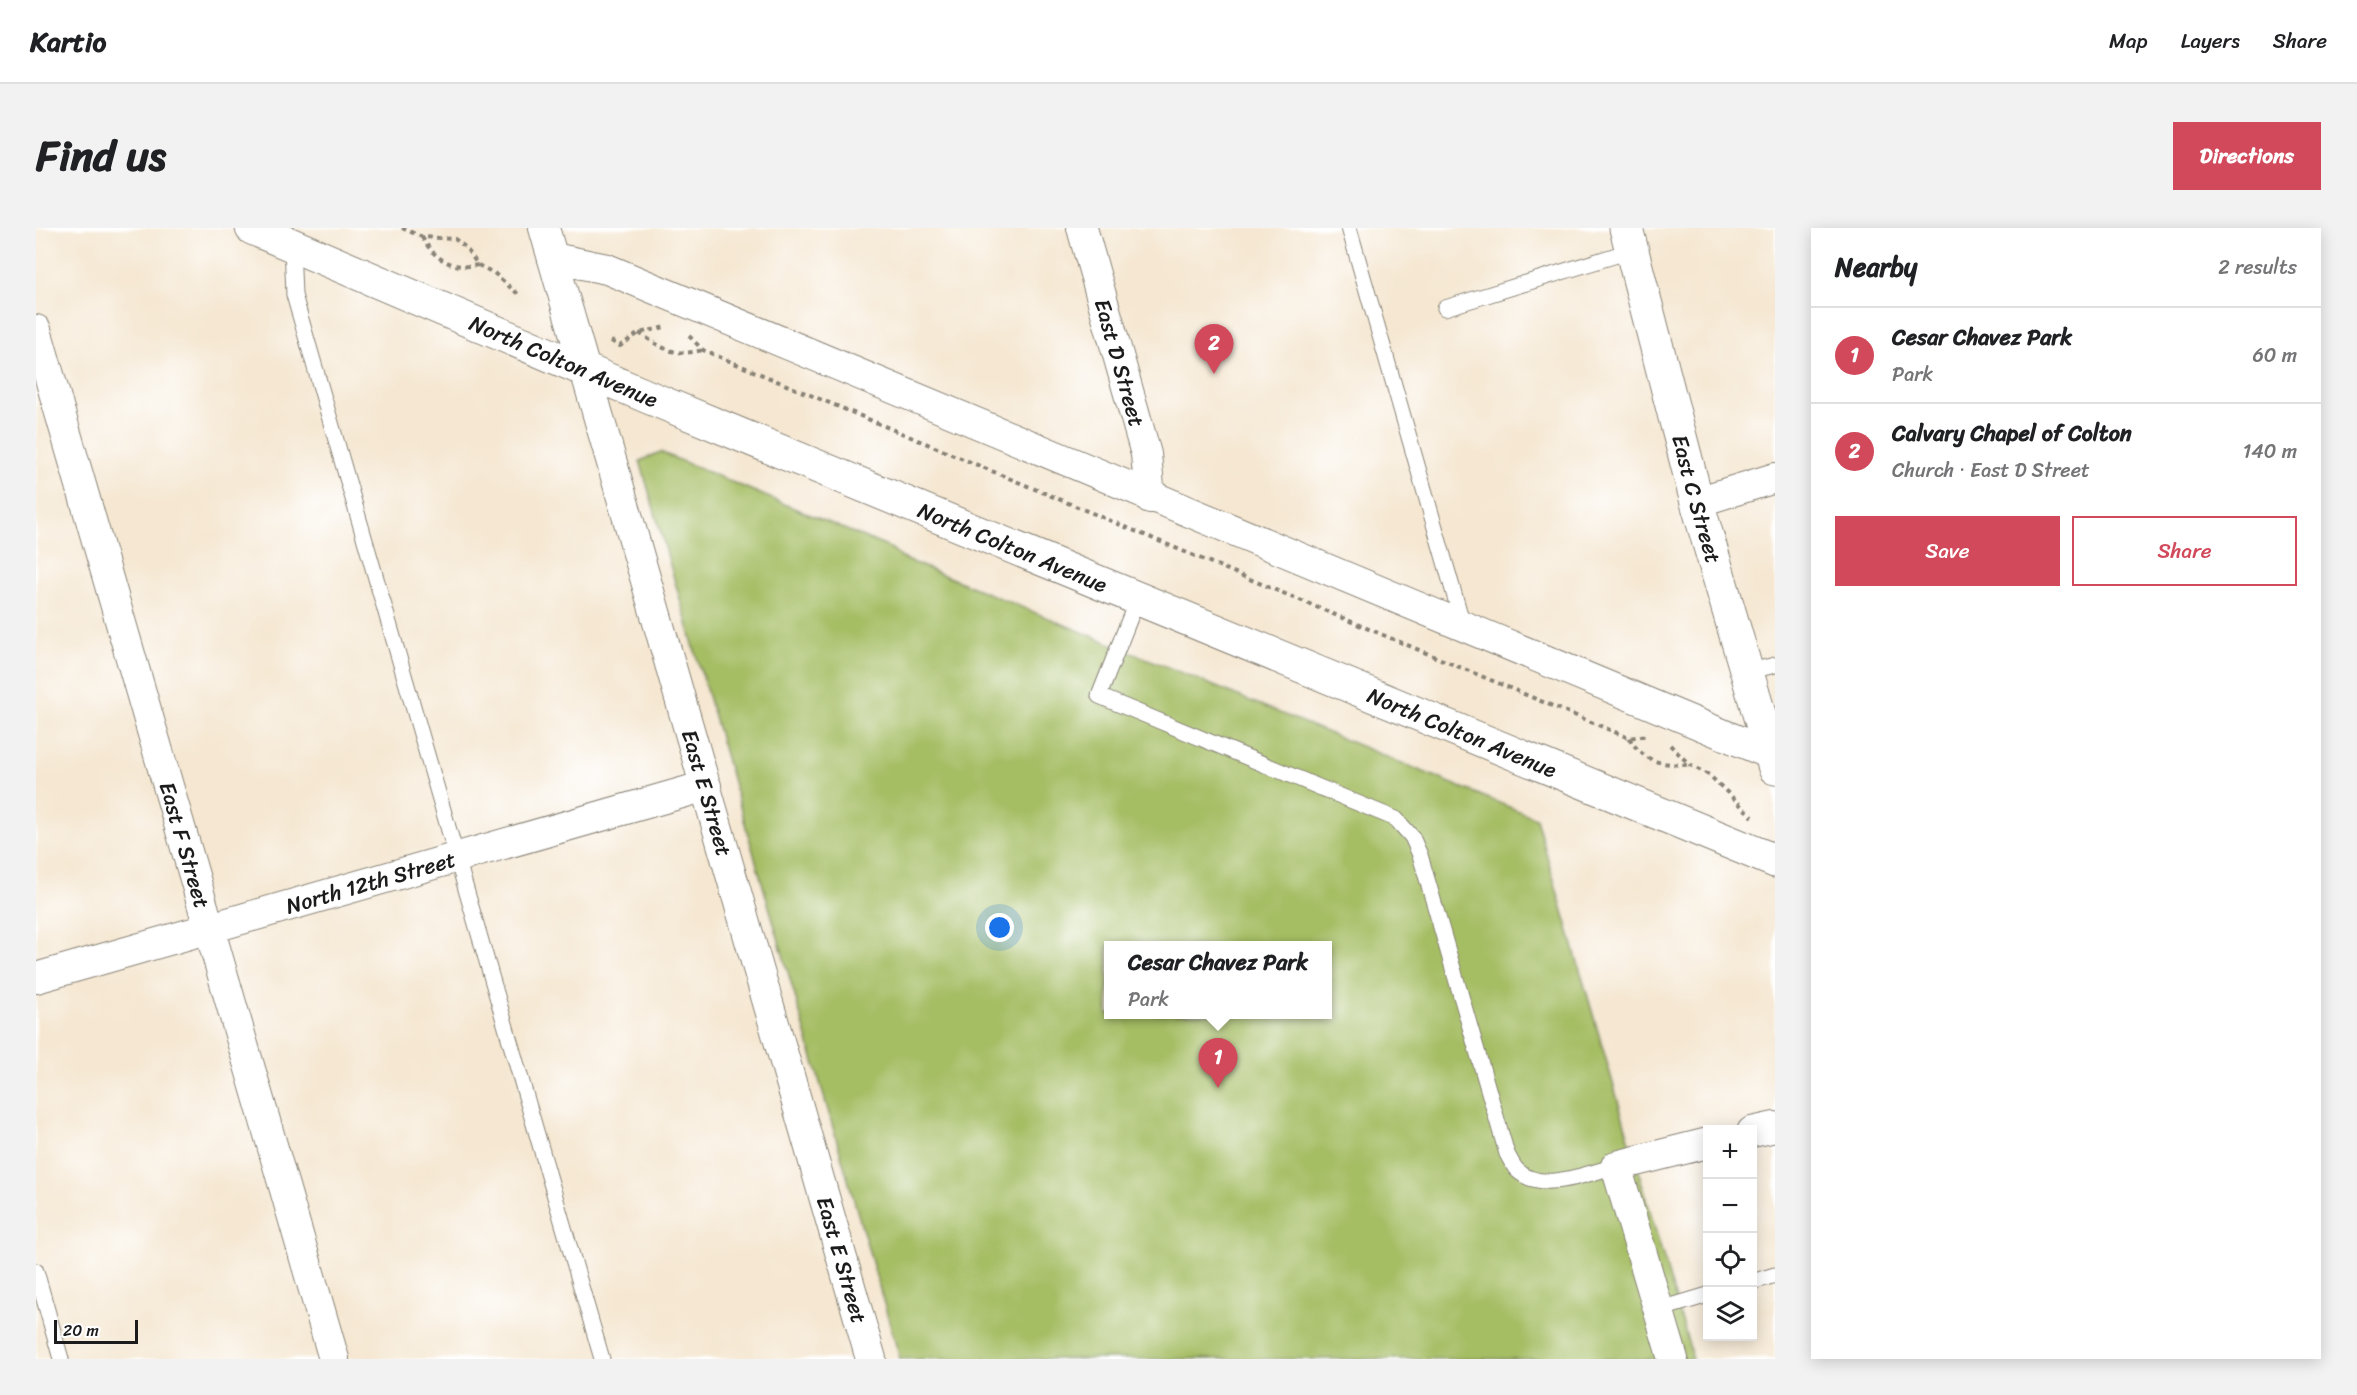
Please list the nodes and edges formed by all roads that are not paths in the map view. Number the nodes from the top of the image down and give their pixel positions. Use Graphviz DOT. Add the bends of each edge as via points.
graph roads {
  1 [pos="252,228"];
  2 [pos="544,228"];
  3 [pos="1082,228"];
  4 [pos="1349,228"];
  5 [pos="1629,239"];
  6 [pos="292,245"];
  7 [pos="552,258"];
  8 [pos="1445,308"];
  9 [pos="36,330"];
  10 [pos="585,370"];
  11 [pos="1775,478"];
  12 [pos="1150,498"];
  13 [pos="1697,502"];
  14 [pos="1137,600"];
  15 [pos="1463,625"];
  16 [pos="1761,668"];
  17 [pos="1774,760"];
  18 [pos="706,786"];
  19 [pos="456,858"];
  20 [pos="1775,861"];
  21 [pos="210,928"];
  22 [pos="36,978"];
  23 [pos="1775,1127"];
  24 [pos="1757,1131"];
  25 [pos="1703,1144"];
  26 [pos="1616,1167"];
  27 [pos="36,1271"];
  28 [pos="1775,1275"];
  29 [pos="1757,1280"];
  30 [pos="1703,1296"];
  31 [pos="1658,1310"];
  32 [pos="61,1359"];
  33 [pos="334,1359"];
  34 [pos="602,1359"];
  35 [pos="871,1359"];
  36 [pos="1673,1359"];
  1 -- 6 [label="street, North Colton Avenue"];
  2 -- 7 [label="street, East E Street"];
  3 -- 12 [label="street, East D Street" via="1146,454"];
  4 -- 15 [label="lane"];
  5 -- 8 [label="lane"];
  5 -- 13 [label="street, East C Street"];
  6 -- 10 [label="street, North Colton Avenue"];
  6 -- 19 [label="lane" via="294,295"];
  7 -- 10 [label="street, East E Street"];
  7 -- 12 [label="street" via="607,269"];
  9 -- 21 [label="street, East F Street"];
  10 -- 14 [label="street, North Colton Avenue"];
  10 -- 18 [label="street, East E Street"];
  11 -- 13 [label="street"];
  12 -- 15 [label="street"];
  13 -- 16 [label="street, East C Street"];
  14 -- 20 [label="street, North Colton Avenue"];
  14 -- 26 [label="lane" via="1099,696 1396,819 1406,827 1420,855 1507,1155 1517,1170 1546,1182"];
  15 -- 17 [label="street"];
  16 -- 17 [label="street, East C Street"];
  18 -- 19 [label="street, North 12th Street"];
  18 -- 35 [label="street, East E Street"];
  19 -- 21 [label="street, North 12th Street"];
  19 -- 34 [label="lane"];
  21 -- 22 [label="street, North 12th Street"];
  21 -- 33 [label="street, East F Street"];
  23 -- 24 [label="street"];
  25 -- 26 [label="street"];
  26 -- 31 [label="street"];
  27 -- 32 [label="lane"];
  28 -- 29 [label="lane"];
  30 -- 31 [label="lane"];
  31 -- 36 [label="street"];
}
